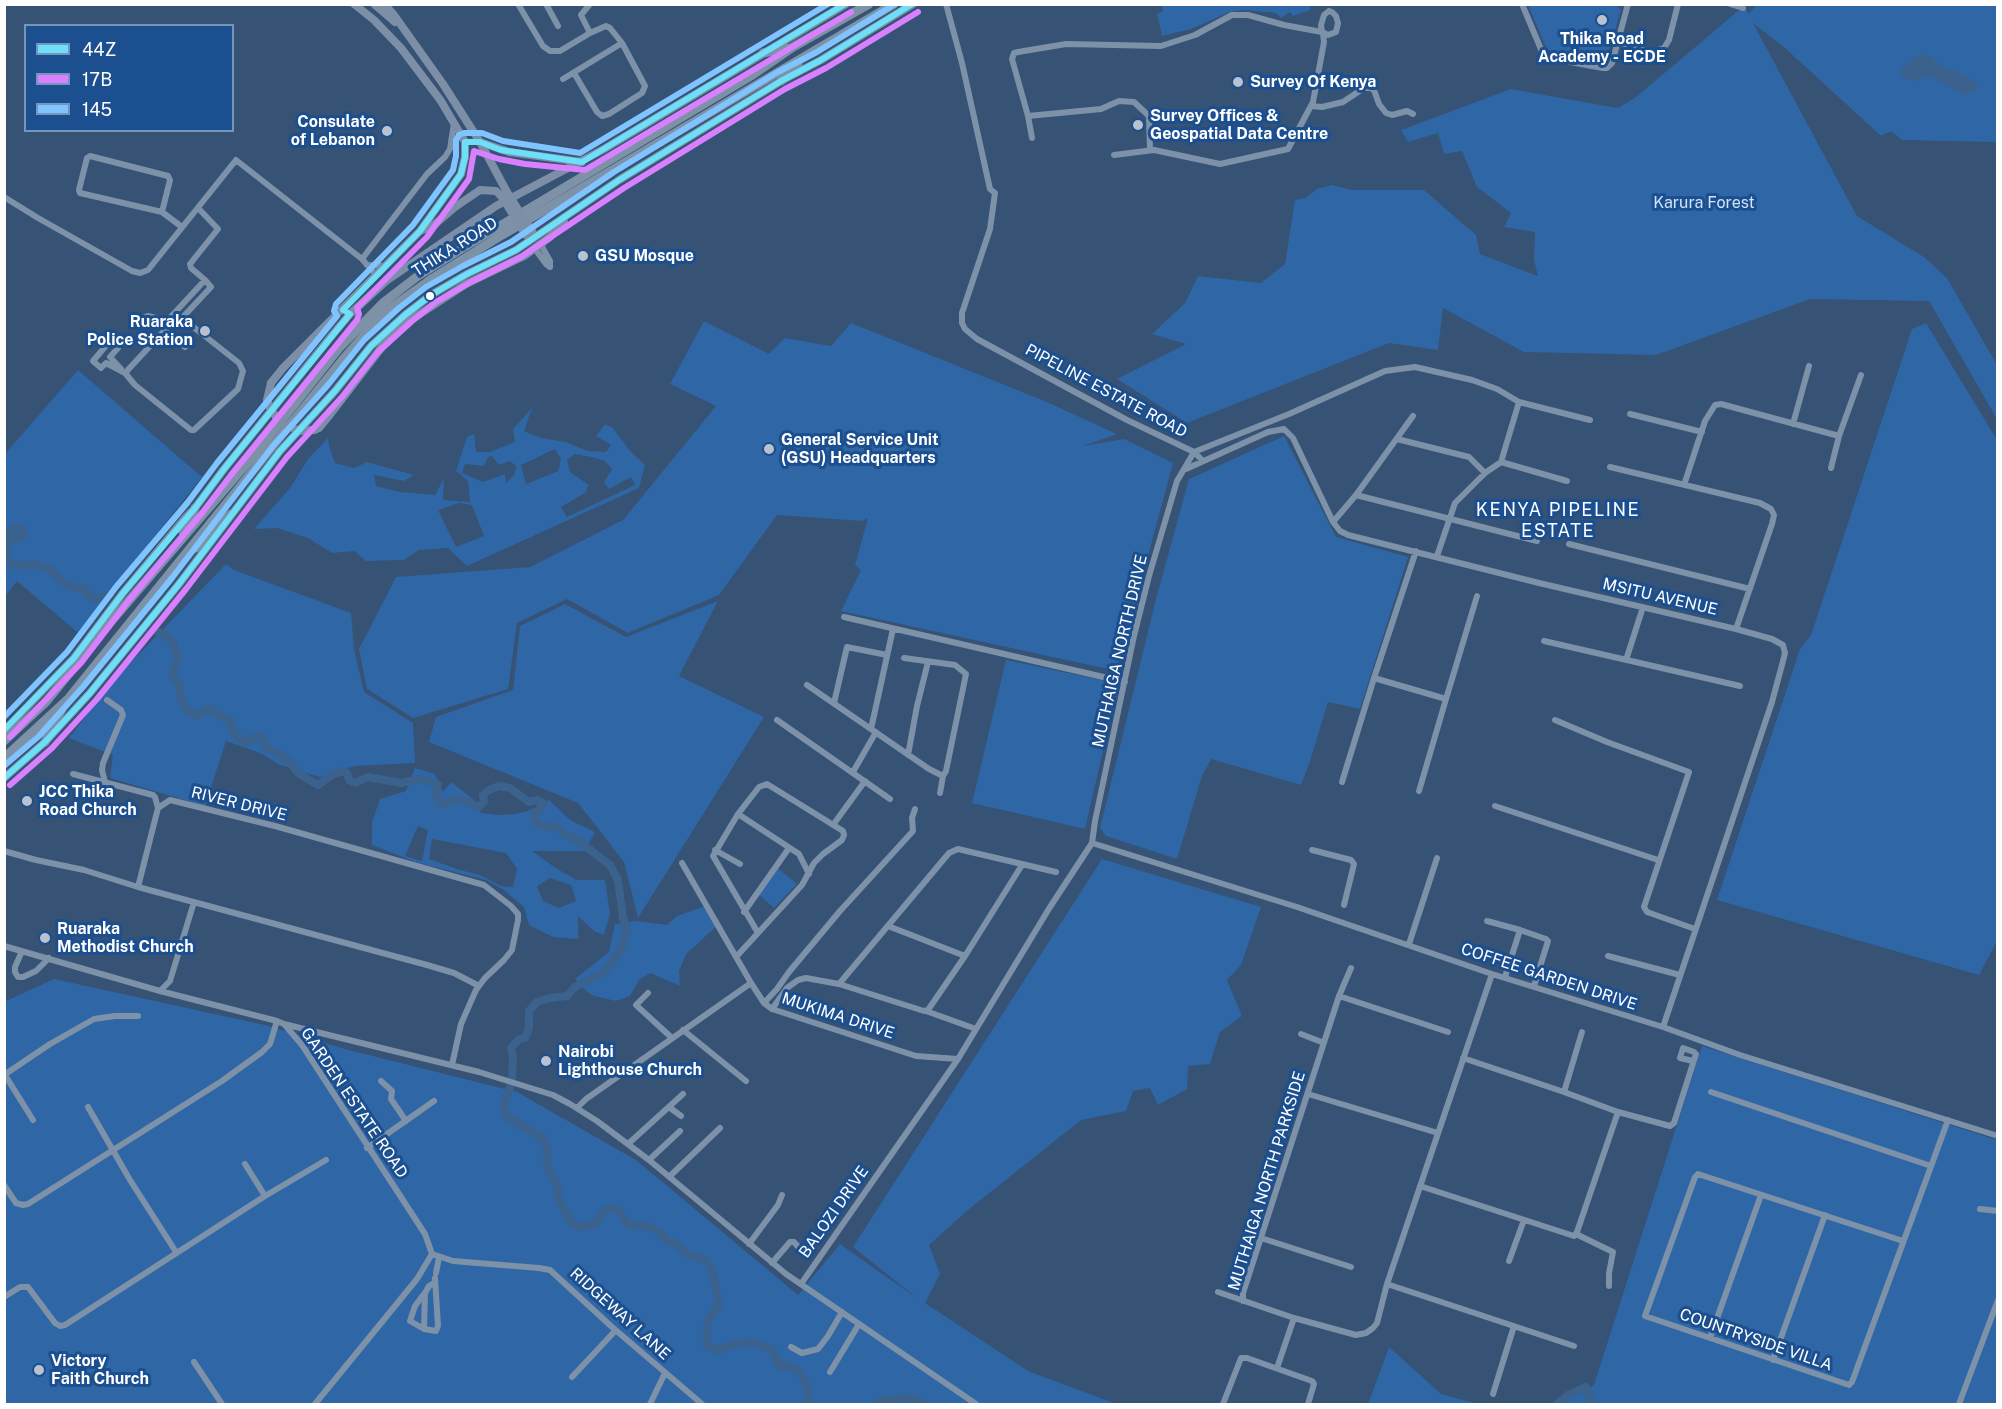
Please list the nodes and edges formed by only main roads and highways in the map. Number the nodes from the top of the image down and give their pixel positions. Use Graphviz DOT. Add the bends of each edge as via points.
graph roads {
  1 [pos="354,4"];
  2 [pos="374,4"];
  3 [pos="846,4"];
  4 [pos="869,4"];
  5 [pos="894,4"];
  6 [pos="913,4"];
  7 [pos="388,6"];
  8 [pos="400,26"];
  9 [pos="793,47"];
  10 [pos="763,53"];
  11 [pos="802,60"];
  12 [pos="781,81"];
  13 [pos="480,142"];
  14 [pos="582,162"];
  15 [pos="502,194"];
  16 [pos="420,231"];
  17 [pos="533,240"];
  18 [pos="501,256"];
  19 [pos="524,256"];
  20 [pos="346,312"];
  21 [pos="393,326"];
  22 [pos="389,339"];
  23 [pos="195,508"];
  24 [pos="231,514"];
  25 [pos="174,547"];
  26 [pos="183,557"];
  27 [pos="95,641"];
  28 [pos="74,658"];
  29 [pos="68,699"];
  30 [pos="4,731"];
  31 [pos="4,741"];
  32 [pos="45,742"];
  33 [pos="4,758"];
  34 [pos="4,778"];
  1 -- 16 [label="main road" via="374,20 422,73 465,142 463,166 456,184"];
  2 -- 8 [label="main road"];
  3 -- 10 [label="main road, THIKA ROAD"];
  4 -- 9 [label="highway, THIKA ROAD"];
  5 -- 11 [label="highway, THIKA ROAD"];
  6 -- 12 [label="main road, THIKA ROAD"];
  7 -- 8 [label="main road"];
  8 -- 13 [label="main road"];
  9 -- 10 [label="highway"];
  9 -- 25 [label="highway, THIKA ROAD" via="418,276 384,302 340,347"];
  10 -- 14 [label="main road, THIKA ROAD"];
  11 -- 12 [label="highway"];
  11 -- 26 [label="highway, THIKA ROAD" via="502,235 404,298 344,358"];
  12 -- 17 [label="main road, THIKA ROAD" via="619,180"];
  13 -- 14 [label="main road" via="509,152"];
  13 -- 15 [label="main road"];
  14 -- 20 [label="main road, THIKA ROAD" via="496,206"];
  15 -- 16 [label="main road" via="488,189 474,193 434,225"];
  15 -- 17 [label="main road, bridge"];
  16 -- 20 [label="main road"];
  17 -- 18 [label="main road, THIKA ROAD"];
  17 -- 19 [label="main road"];
  18 -- 19 [label="main road"];
  18 -- 21 [label="main road, THIKA ROAD" via="431,295"];
  19 -- 22 [label="main road" via="466,284 406,323"];
  20 -- 22 [label="main road, bridge" via="271,383 267,400 284,424 299,431 319,428"];
  20 -- 23 [label="main road, THIKA ROAD"];
  21 -- 22 [label="main road"];
  21 -- 24 [label="main road, THIKA ROAD" via="280,451"];
  23 -- 25 [label="highway"];
  23 -- 28 [label="main road, THIKA ROAD"];
  24 -- 26 [label="highway"];
  24 -- 32 [label="main road, THIKA ROAD" via="150,621"];
  25 -- 27 [label="highway, THIKA ROAD"];
  26 -- 29 [label="highway, THIKA ROAD"];
  27 -- 28 [label="highway"];
  27 -- 31 [label="highway, THIKA ROAD" via="46,702"];
  28 -- 30 [label="main road, THIKA ROAD"];
  29 -- 32 [label="highway"];
  29 -- 33 [label="highway, THIKA ROAD"];
  32 -- 34 [label="main road, THIKA ROAD"];
}
